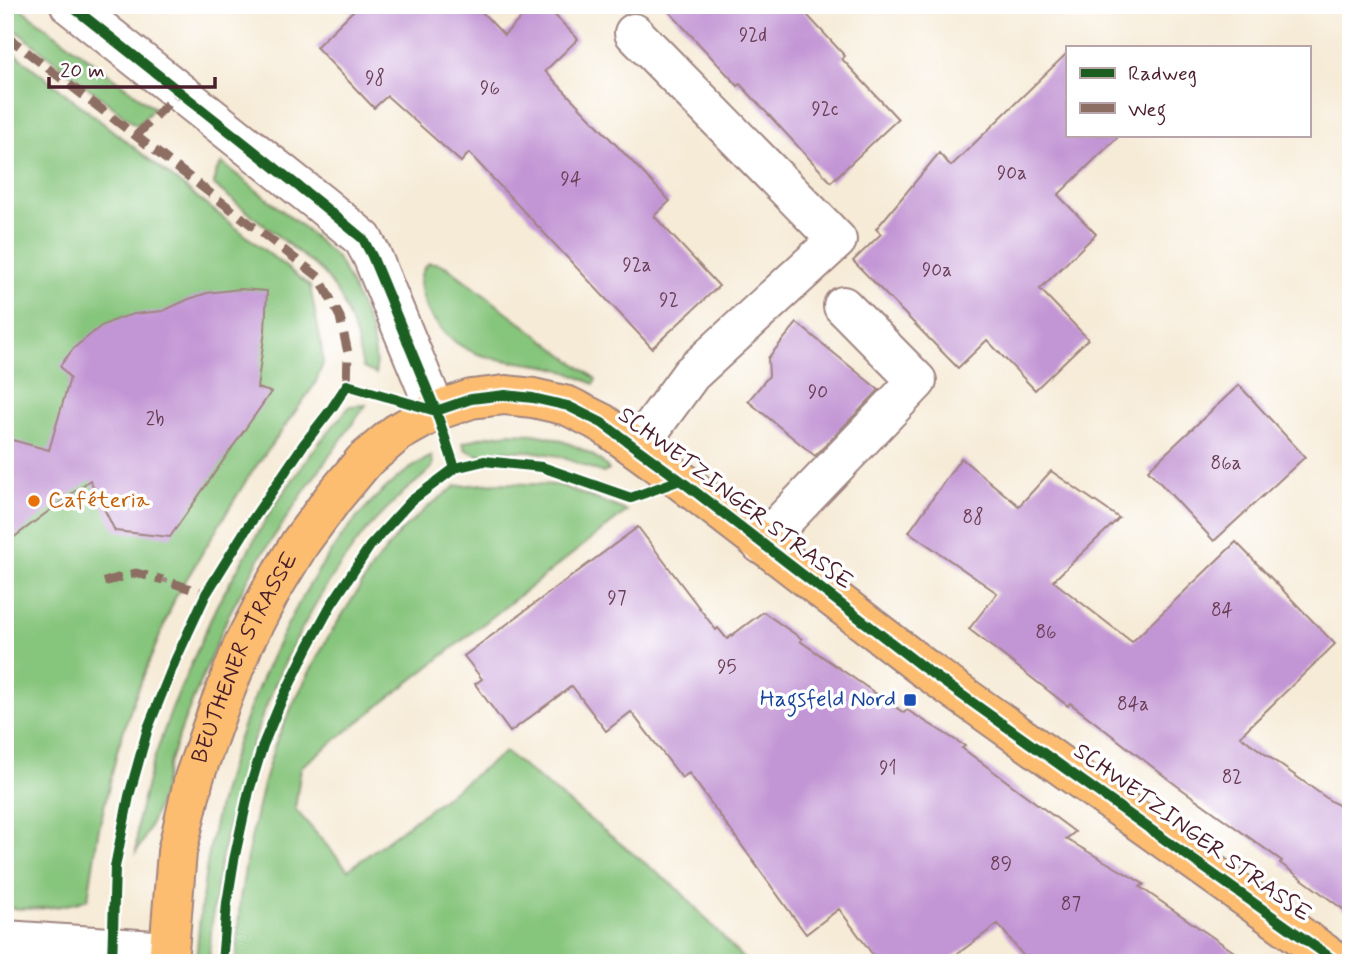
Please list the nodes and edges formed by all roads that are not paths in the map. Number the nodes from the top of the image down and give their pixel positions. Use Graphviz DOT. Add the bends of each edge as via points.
graph roads {
  1 [pos="70,5"];
  2 [pos="634,33"];
  3 [pos="843,306"];
  4 [pos="436,411"];
  5 [pos="637,449"];
  6 [pos="761,544"];
  7 [pos="5,940"];
  8 [pos="168,957"];
  9 [pos="1338,963"];
  1 -- 4 [label="street" via="363,239"];
  2 -- 5 [label="street" via="837,240 691,374"];
  3 -- 6 [label="street" via="917,381"];
  4 -- 5 [label="main road, SCHWETZINGER STRASSE" via="471,399 533,398 602,423"];
  4 -- 8 [label="main road, BEUTHENER STRASSE" via="397,433 364,461 334,497 300,543 244,643 194,778 177,852"];
  5 -- 6 [label="main road, SCHWETZINGER STRASSE"];
  6 -- 9 [label="main road, SCHWETZINGER STRASSE" via="924,668"];
  7 -- 8 [label="street"];
}
